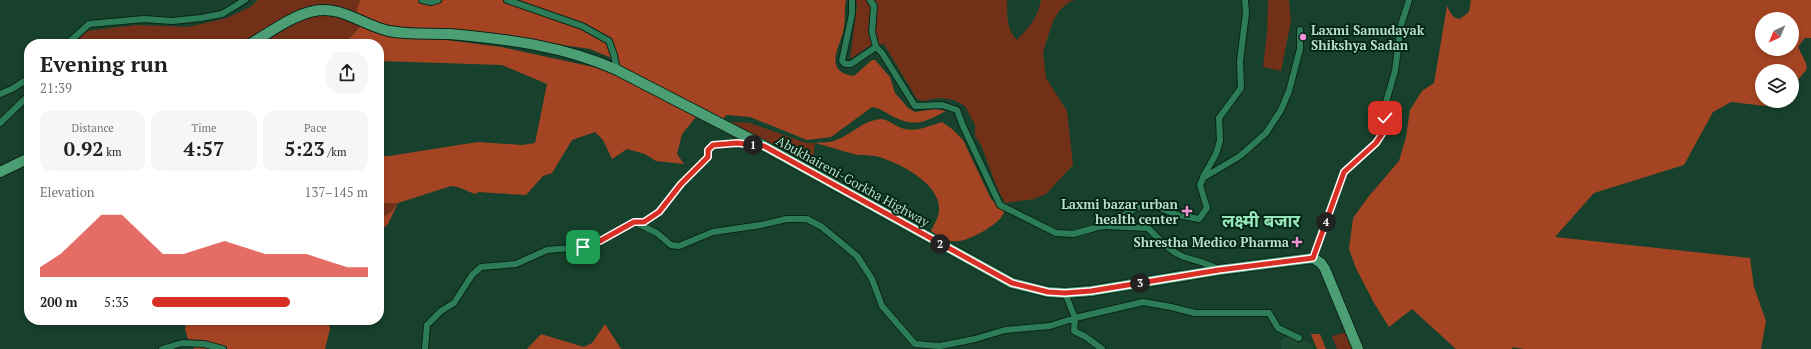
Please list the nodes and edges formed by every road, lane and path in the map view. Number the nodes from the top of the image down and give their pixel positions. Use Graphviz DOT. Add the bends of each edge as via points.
graph roads {
  1 [pos="246,0"];
  2 [pos="422,0"];
  3 [pos="438,0"];
  4 [pos="507,0"];
  5 [pos="852,0"];
  6 [pos="870,0"];
  7 [pos="1245,0"];
  8 [pos="1409,0"];
  9 [pos="1300,30"];
  10 [pos="72,39"];
  11 [pos="258,39"];
  12 [pos="876,46"];
  13 [pos="617,70"];
  14 [pos="24,81"];
  15 [pos="0,94"];
  16 [pos="24,100"];
  17 [pos="0,123"];
  18 [pos="764,146"];
  19 [pos="24,160"];
  20 [pos="0,172"];
  21 [pos="1203,178"];
  22 [pos="634,222"];
  23 [pos="1105,226"];
  24 [pos="1313,258"];
  25 [pos="1219,270"];
  26 [pos="1065,293"];
  27 [pos="1075,318"];
  28 [pos="1299,338"];
  29 [pos="162,349"];
  30 [pos="222,349"];
  31 [pos="425,349"];
  32 [pos="1102,349"];
  33 [pos="1358,349"];
  1 -- 10 [label="street" via="222,14 201,18 172,21 144,19 88,24"];
  2 -- 3 [label="street"];
  4 -- 13 [label="street" via="582,26 609,41"];
  5 -- 12 [label="street" via="852,14 842,61 851,64"];
  6 -- 12 [label="street" via="874,6 872,32"];
  7 -- 21 [label="street" via="1246,13 1240,61 1241,88 1219,118 1220,141"];
  8 -- 24 [label="street" via="1401,25 1395,72 1386,102 1382,134 1376,143 1344,172"];
  9 -- 21 [label="street" via="1300,49 1289,91 1281,110 1266,133 1240,156"];
  11 -- 13 [label="main road, Abukhaireni-Gorkha Highway" via="301,14 328,10 390,31 461,36 540,46 586,57"];
  12 -- 23 [label="street" via="915,106 942,105 957,110 1000,205 1056,233 1073,234"];
  13 -- 18 [label="main road, Abukhaireni-Gorkha Highway"];
  14 -- 15 [label="street"];
  16 -- 17 [label="street"];
  18 -- 22 [label="street" via="737,143 713,145 708,150 708,157 681,184 659,212 644,222"];
  18 -- 26 [label="main road, Abukhaireni-Gorkha Highway" via="1012,283 1048,292"];
  19 -- 20 [label="main road"];
  21 -- 23 [label="street" via="1200,185 1208,208 1199,219 1146,204"];
  22 -- 27 [label="street" via="671,245 679,246 713,232 761,226 786,219 807,220 827,230 857,256 872,279 882,306 915,344 940,346 1005,330 1050,326"];
  22 -- 31 [label="street" via="600,241 583,247 547,250 516,264 481,267 472,275 454,303 441,311 427,325"];
  23 -- 25 [label="street" via="1148,228 1172,250"];
  24 -- 25 [label="main road, Abukhaireni-Gorkha Highway"];
  24 -- 33 [label="main road" via="1325,269"];
  25 -- 26 [label="main road, Abukhaireni-Gorkha Highway"];
  26 -- 27 [label="street"];
  27 -- 28 [label="street" via="1143,302 1195,313 1270,313 1278,328"];
  27 -- 32 [label="street" via="1074,332 1086,336"];
  29 -- 30 [label="street" via="182,343 204,344"];
}
